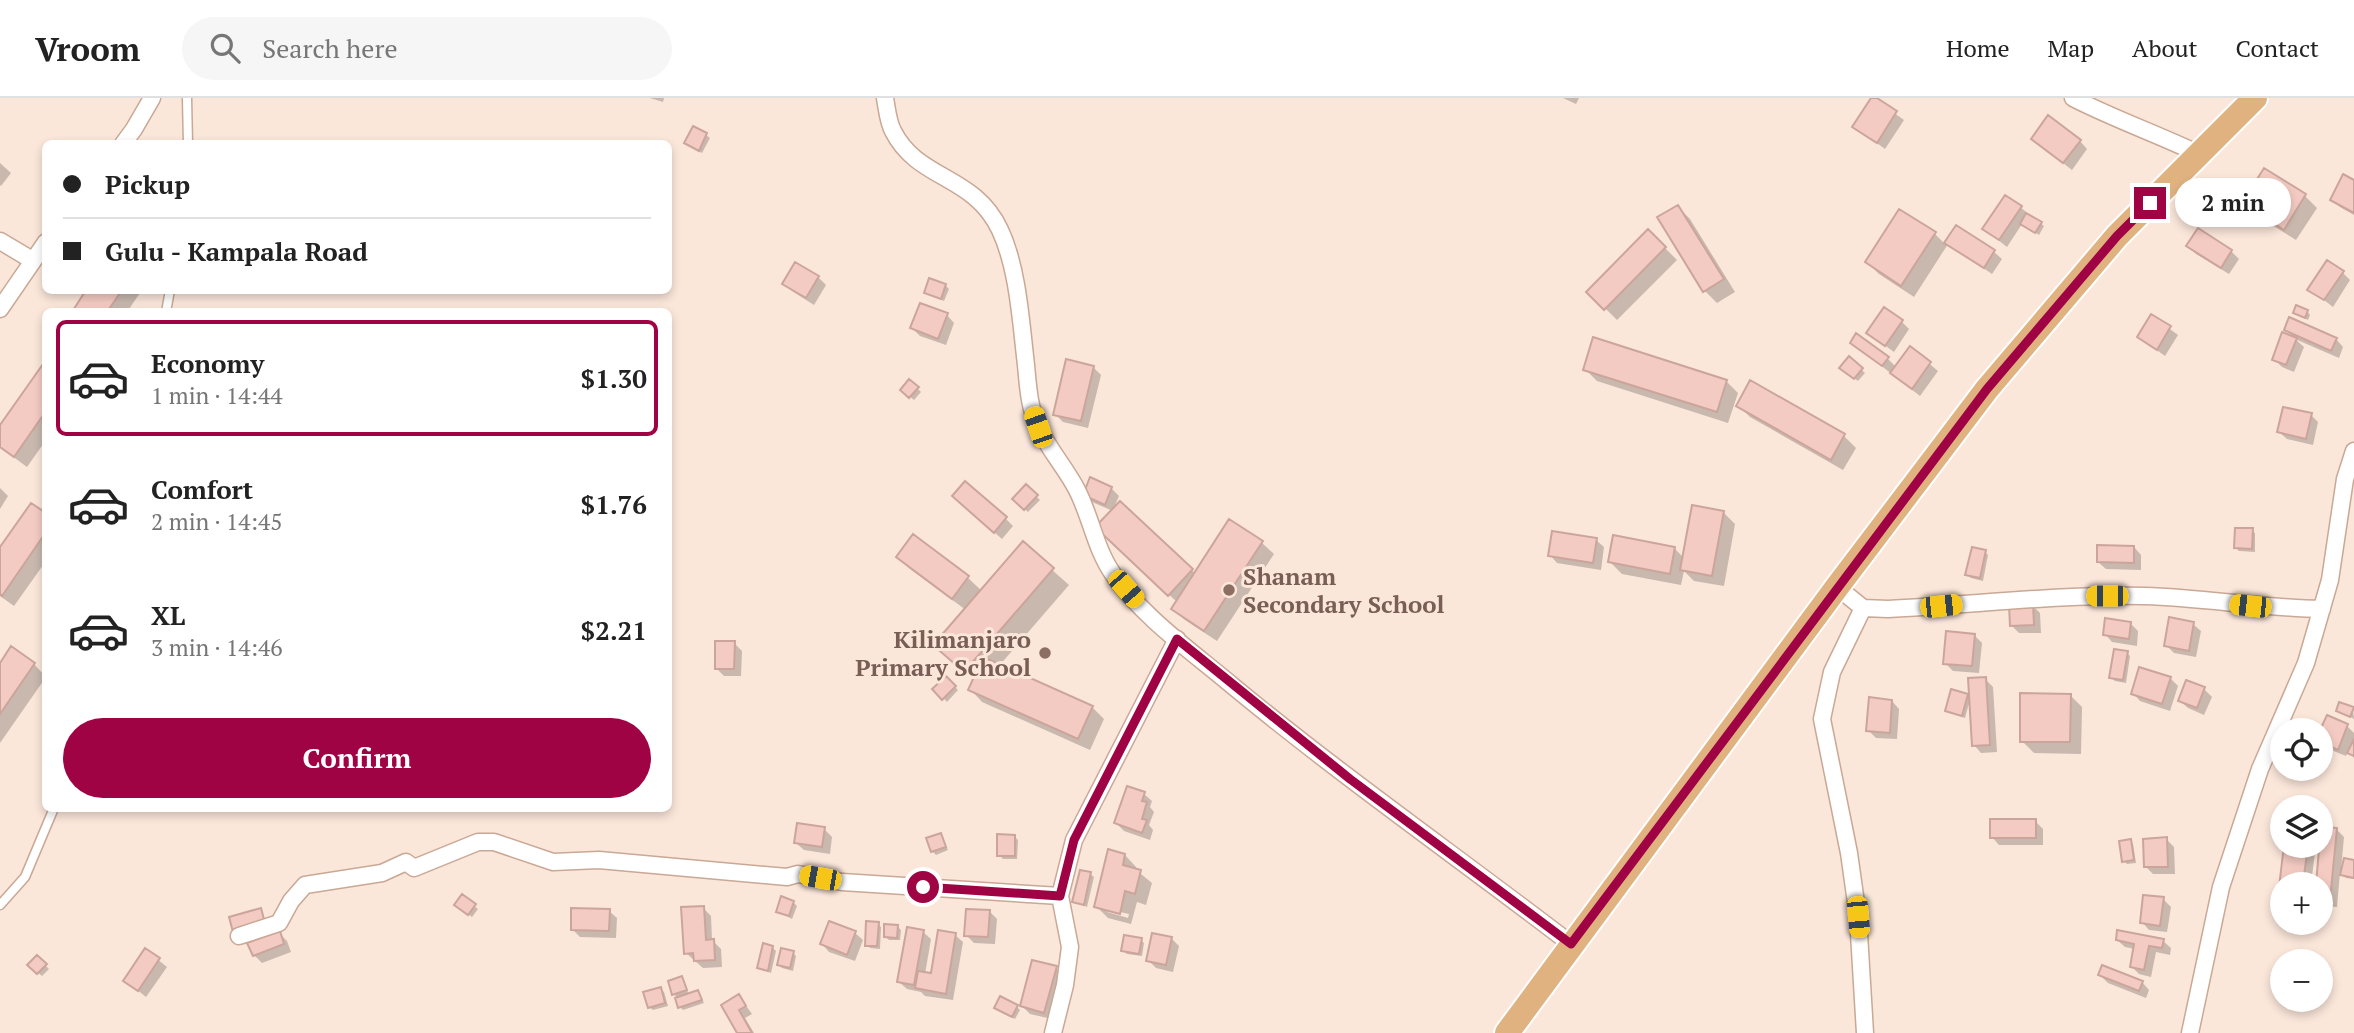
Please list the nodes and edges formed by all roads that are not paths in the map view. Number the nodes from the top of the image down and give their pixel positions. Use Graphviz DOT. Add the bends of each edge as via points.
graph roads {
  1 [pos="152,98"];
  2 [pos="187,98"];
  3 [pos="885,98"];
  4 [pos="2073,98"];
  5 [pos="2255,98"];
  6 [pos="126,140"];
  7 [pos="188,140"];
  8 [pos="2199,154"];
  9 [pos="0,242"];
  10 [pos="42,247"];
  11 [pos="32,260"];
  12 [pos="0,309"];
  13 [pos="2354,452"];
  14 [pos="1837,587"];
  15 [pos="1863,608"];
  16 [pos="2322,609"];
  17 [pos="1177,639"];
  18 [pos="52,812"];
  19 [pos="1060,896"];
  20 [pos="0,905"];
  21 [pos="239,936"];
  22 [pos="1571,944"];
  23 [pos="1053,1033"];
  24 [pos="1507,1033"];
  25 [pos="1865,1033"];
  26 [pos="2190,1033"];
  1 -- 6 [label="street"];
  2 -- 7 [label="lane"];
  3 -- 17 [label="street" via="892,129 905,150 922,165 974,194 999,227 1009,257 1038,427 1079,492 1113,575"];
  4 -- 8 [label="street"];
  5 -- 8 [label="main road"];
  8 -- 14 [label="main road" via="2117,236 1987,389"];
  9 -- 11 [label="street"];
  10 -- 11 [label="street"];
  11 -- 12 [label="street"];
  13 -- 16 [label="street"];
  14 -- 15 [label="street"];
  14 -- 22 [label="main road"];
  15 -- 16 [label="street" via="2147,596"];
  15 -- 25 [label="street" via="1832,672 1822,719 1849,853"];
  16 -- 26 [label="street" via="2306,663 2260,769 2221,887"];
  17 -- 19 [label="street" via="1079,830"];
  17 -- 22 [label="street" via="1350,779"];
  18 -- 20 [label="lane" via="25,877"];
  19 -- 21 [label="street" via="599,860 552,862 494,842 478,842 414,868 406,862 382,873 305,885 279,923"];
  19 -- 23 [label="street" via="1070,947"];
  22 -- 24 [label="main road"];
}
